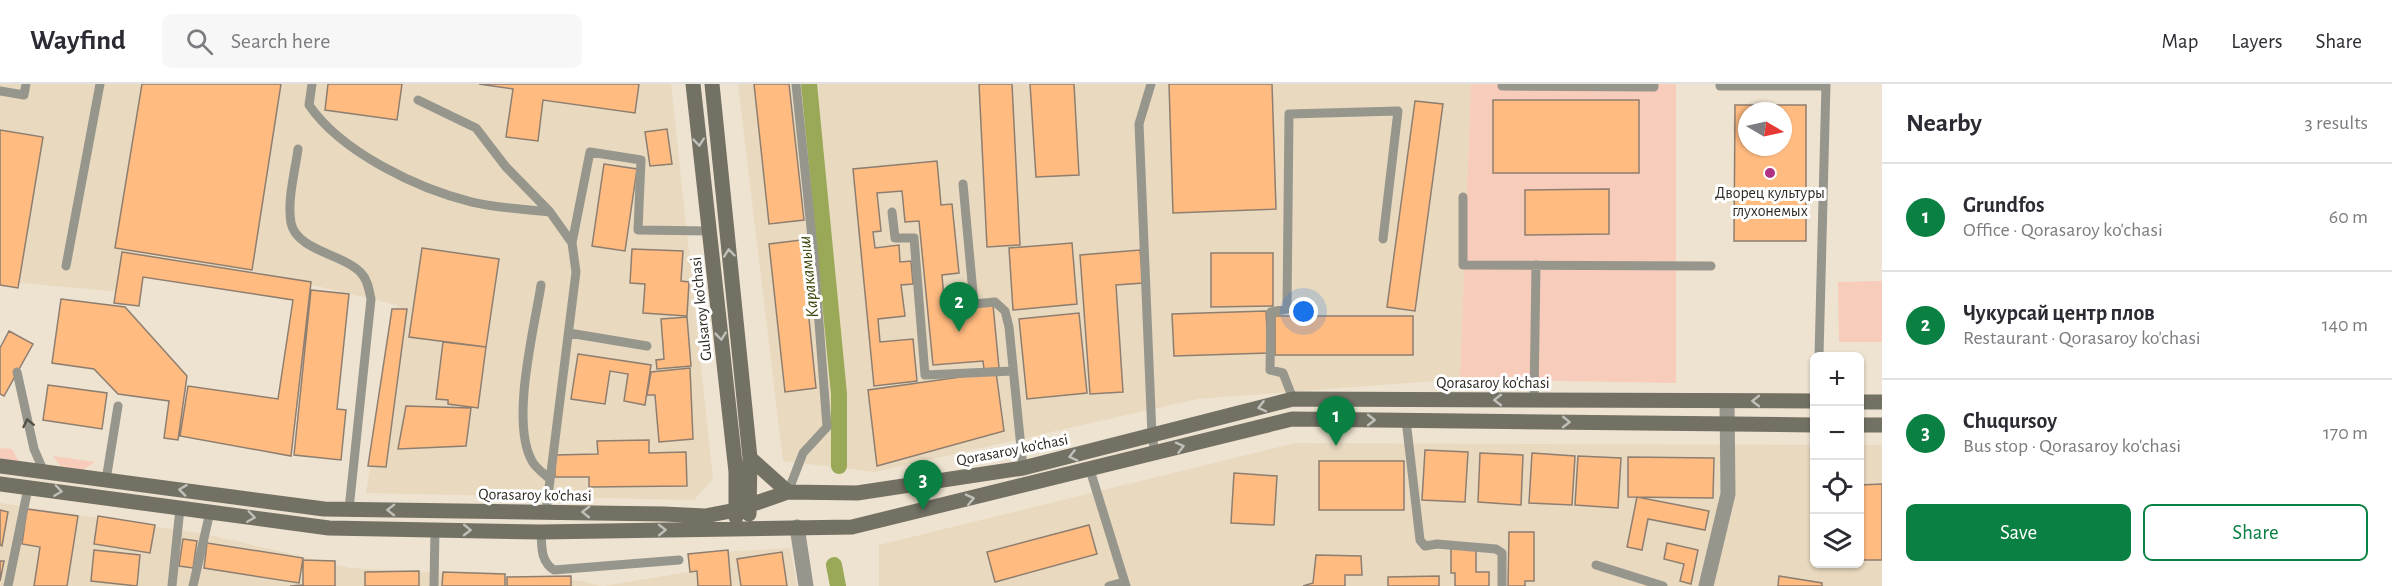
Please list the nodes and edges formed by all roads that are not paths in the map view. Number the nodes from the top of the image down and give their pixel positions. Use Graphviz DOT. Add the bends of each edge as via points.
graph roads {
  1 [pos="26,84"];
  2 [pos="100,84"];
  3 [pos="312,84"];
  4 [pos="693,84"];
  5 [pos="712,84"];
  6 [pos="796,84"];
  7 [pos="1151,84"];
  8 [pos="1654,84"];
  9 [pos="1720,84"];
  10 [pos="1826,85"];
  11 [pos="1502,86"];
  12 [pos="0,91"];
  13 [pos="418,100"];
  14 [pos="298,149"];
  15 [pos="963,184"];
  16 [pos="1463,197"];
  17 [pos="550,212"];
  18 [pos="892,212"];
  19 [pos="709,231"];
  20 [pos="1383,239"];
  21 [pos="572,243"];
  22 [pos="1536,265"];
  23 [pos="66,266"];
  24 [pos="1711,266"];
  25 [pos="541,285"];
  26 [pos="957,301"];
  27 [pos="974,304"];
  28 [pos="569,333"];
  29 [pos="647,346"];
  30 [pos="1819,352"];
  31 [pos="1013,370"];
  32 [pos="17,372"];
  33 [pos="1293,399"];
  34 [pos="1534,400"];
  35 [pos="1726,401"];
  36 [pos="1810,401"];
  37 [pos="1864,402"];
  38 [pos="1882,402"];
  39 [pos="118,406"];
  40 [pos="1406,420"];
  41 [pos="1726,424"];
  42 [pos="1810,425"];
  43 [pos="1864,425"];
  44 [pos="1882,425"];
  45 [pos="1152,435"];
  46 [pos="1155,453"];
  47 [pos="750,458"];
  48 [pos="0,466"];
  49 [pos="1023,468"];
  50 [pos="1090,470"];
  51 [pos="44,472"];
  52 [pos="550,479"];
  53 [pos="106,480"];
  54 [pos="0,484"];
  55 [pos="28,488"];
  56 [pos="788,492"];
  57 [pos="180,508"];
  58 [pos="743,508"];
  59 [pos="349,509"];
  60 [pos="210,512"];
  61 [pos="546,512"];
  62 [pos="804,527"];
  63 [pos="435,529"];
  64 [pos="743,529"];
  65 [pos="541,532"];
  66 [pos="679,560"];
  67 [pos="1596,565"];
  68 [pos="1125,584"];
  69 [pos="8,586"];
  70 [pos="172,586"];
  71 [pos="193,586"];
  72 [pos="434,586"];
  73 [pos="806,586"];
  74 [pos="1109,586"];
  75 [pos="1502,586"];
  76 [pos="1663,586"];
  77 [pos="1706,586"];
  1 -- 12 [label="lane" via="24,95"];
  2 -- 23 [label="lane"];
  3 -- 17 [label="lane" via="309,105 320,121 364,157 428,187 473,202"];
  4 -- 19 [label="main road, Gulsaroy ko'chasi, one-way"];
  47 -- 5 [label="main road, Gulsaroy ko'chasi, one-way"];
  6 -- 56 [label="lane" via="827,427 803,453"];
  7 -- 45 [label="lane" via="1139,124"];
  8 -- 11 [label="lane"];
  9 -- 10 [label="lane"];
  10 -- 30 [label="lane"];
  13 -- 17 [label="lane" via="476,128 506,167"];
  14 -- 59 [label="lane" via="292,225 303,242 361,273 371,299"];
  15 -- 27 [label="lane"];
  16 -- 22 [label="lane" via="1462,265"];
  17 -- 21 [label="lane"];
  18 -- 31 [label="lane" via="895,238 914,238 925,375"];
  19 -- 21 [label="lane" via="638,230 641,160 590,152"];
  19 -- 58 [label="main road, Gulsaroy ko'chasi, one-way"];
  20 -- 33 [label="lane" via="1398,111 1289,114 1287,309 1271,312 1270,370 1283,373"];
  21 -- 28 [label="lane" via="576,272"];
  22 -- 24 [label="lane"];
  22 -- 34 [label="lane"];
  25 -- 52 [label="lane" via="521,407 531,460"];
  26 -- 27 [label="lane"];
  27 -- 31 [label="lane" via="995,302 1005,311"];
  28 -- 29 [label="lane"];
  28 -- 52 [label="lane"];
  31 -- 49 [label="lane"];
  51 -- 32 [label="lane, one-way" via="34,449"];
  34 -- 33 [label="main road, Qorasaroy ko'chasi, one-way"];
  33 -- 45 [label="main road, Qorasaroy ko'chasi, one-way"];
  34 -- 35 [label="main road, Qorasaroy ko'chasi"];
  36 -- 35 [label="main road, Qorasaroy ko'chasi, one-way"];
  35 -- 41 [label="street"];
  37 -- 38 [label="main road"];
  39 -- 53 [label="lane"];
  40 -- 41 [label="main road, one-way"];
  46 -- 40 [label="main road, one-way" via="1292,419"];
  40 -- 75 [label="lane" via="1420,540 1425,546 1496,549 1503,558"];
  41 -- 42 [label="main road"];
  41 -- 77 [label="street" via="1728,494"];
  43 -- 44 [label="main road"];
  45 -- 46 [label="lane"];
  45 -- 49 [label="main road, Qorasaroy ko'chasi, one-way"];
  46 -- 50 [label="main road"];
  47 -- 56 [label="main road"];
  47 -- 58 [label="main road, Gulsaroy ko'chasi"];
  48 -- 51 [label="main road, Qorasaroy ko'chasi"];
  49 -- 56 [label="main road, Qorasaroy ko'chasi" via="857,493"];
  62 -- 50 [label="main road, one-way" via="852,527"];
  50 -- 68 [label="lane"];
  51 -- 53 [label="main road, Qorasaroy ko'chasi"];
  52 -- 61 [label="lane"];
  59 -- 53 [label="main road, Qorasaroy ko'chasi, one-way"];
  54 -- 55 [label="main road"];
  55 -- 57 [label="main road, one-way"];
  55 -- 69 [label="lane"];
  56 -- 58 [label="main road, Qorasaroy ko'chasi"];
  57 -- 60 [label="main road"];
  57 -- 70 [label="lane"];
  58 -- 61 [label="main road, Qorasaroy ko'chasi, one-way" via="705,516"];
  58 -- 64 [label="main road, Gulsaroy ko'chasi"];
  61 -- 59 [label="main road, Qorasaroy ko'chasi, one-way"];
  60 -- 63 [label="main road, one-way" via="329,528"];
  60 -- 71 [label="lane"];
  62 -- 64 [label="main road"];
  62 -- 73 [label="street"];
  63 -- 65 [label="main road, one-way"];
  63 -- 72 [label="lane"];
  65 -- 64 [label="main road, one-way"];
  65 -- 66 [label="lane" via="543,557 554,570"];
  67 -- 76 [label="lane"];
  68 -- 74 [label="lane"];
}
